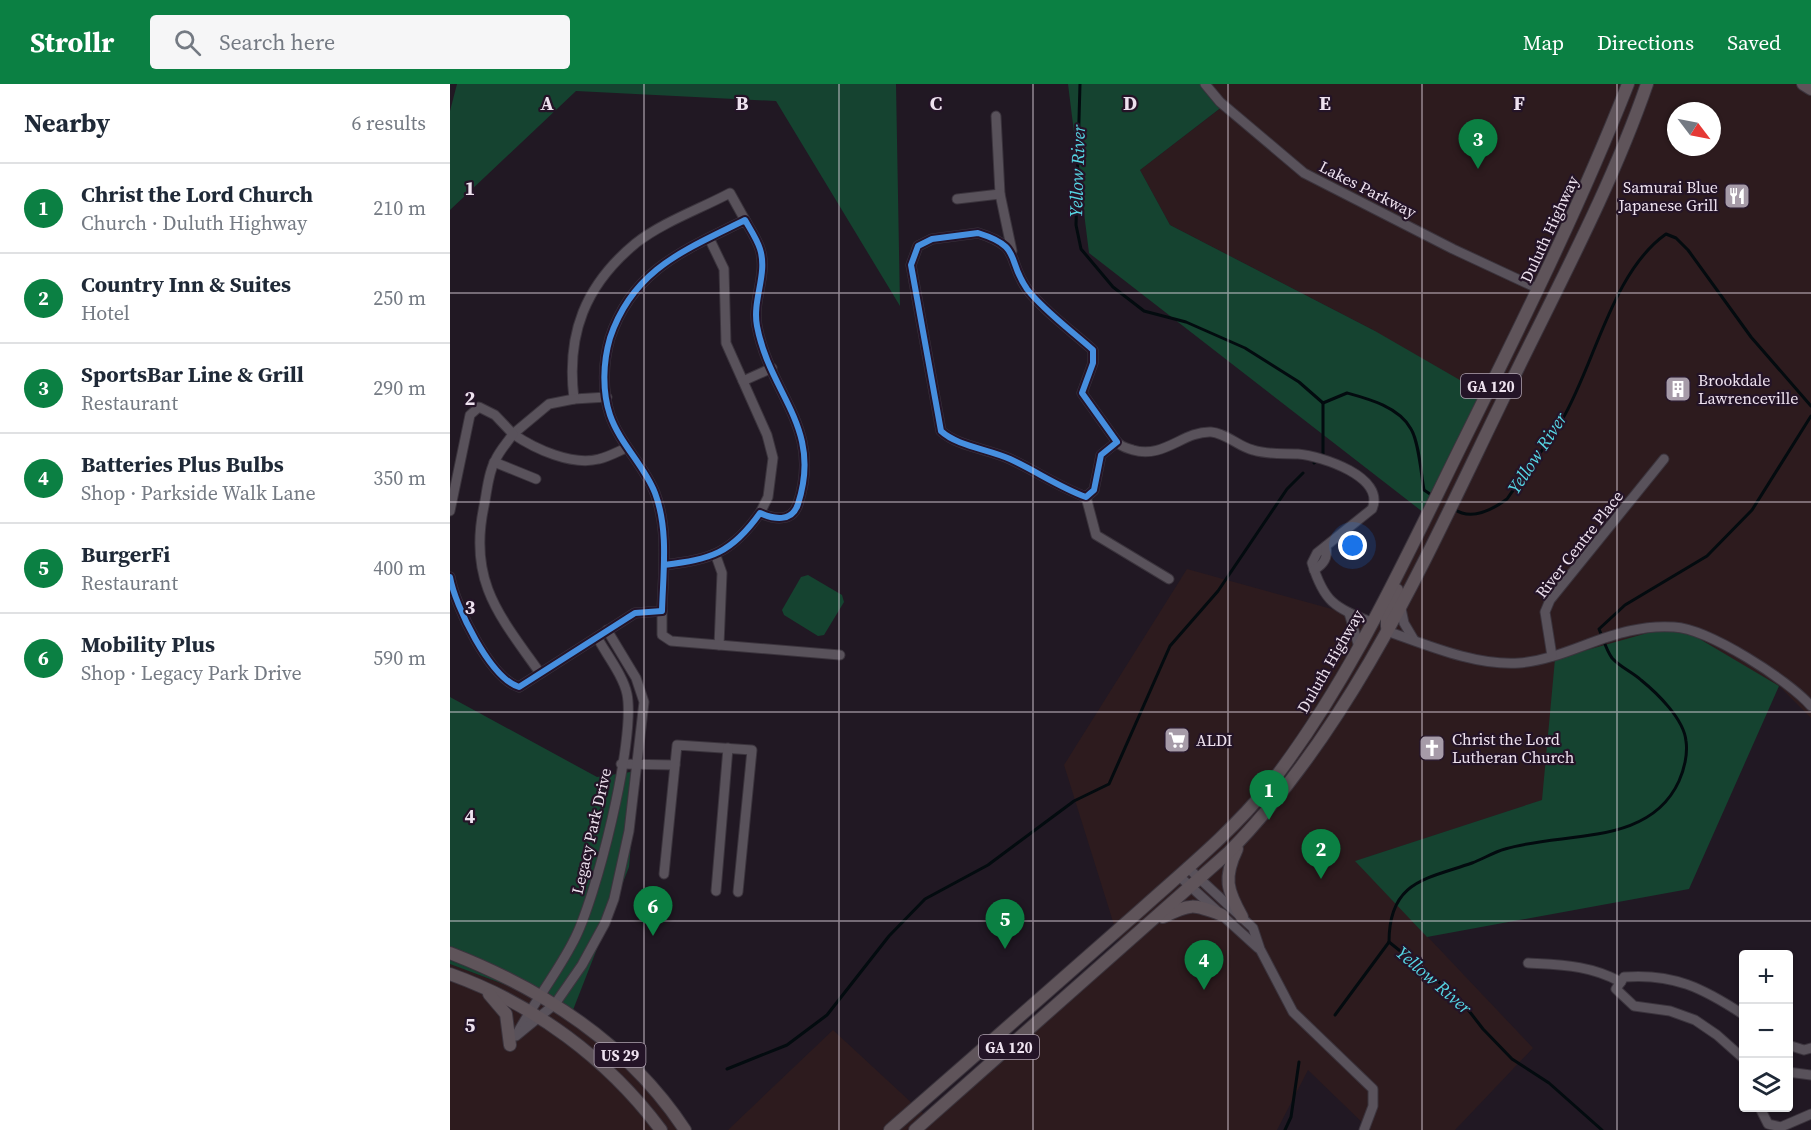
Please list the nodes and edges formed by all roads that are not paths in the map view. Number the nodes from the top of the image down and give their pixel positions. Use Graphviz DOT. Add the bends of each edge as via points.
graph roads {
  1 [pos="1205,84"];
  2 [pos="1628,84"];
  3 [pos="1648,84"];
  4 [pos="1803,84"];
  5 [pos="1811,89"];
  6 [pos="996,116"];
  7 [pos="1000,194"];
  8 [pos="957,199"];
  9 [pos="745,220"];
  10 [pos="709,238"];
  11 [pos="1012,251"];
  12 [pos="1539,289"];
  13 [pos="772,369"];
  14 [pos="743,381"];
  15 [pos="607,397"];
  16 [pos="574,399"];
  17 [pos="513,434"];
  18 [pos="1118,444"];
  19 [pos="626,448"];
  20 [pos="1664,459"];
  21 [pos="494,462"];
  22 [pos="536,479"];
  23 [pos="1086,496"];
  24 [pos="450,511"];
  25 [pos="760,513"];
  26 [pos="1413,542"];
  27 [pos="716,556"];
  28 [pos="664,565"];
  29 [pos="450,577"];
  30 [pos="1169,579"];
  31 [pos="1400,604"];
  32 [pos="662,611"];
  33 [pos="1349,613"];
  34 [pos="1371,622"];
  35 [pos="607,630"];
  36 [pos="1387,631"];
  37 [pos="597,637"];
  38 [pos="1414,640"];
  39 [pos="719,645"];
  40 [pos="1359,647"];
  41 [pos="840,655"];
  42 [pos="1552,656"];
  43 [pos="540,673"];
  44 [pos="1344,705"];
  45 [pos="1811,706"];
  46 [pos="728,748"];
  47 [pos="621,764"];
  48 [pos="638,764"];
  49 [pos="675,765"];
  50 [pos="1242,839"];
  51 [pos="1183,871"];
  52 [pos="664,874"];
  53 [pos="1200,878"];
  54 [pos="1190,887"];
  55 [pos="716,891"];
  56 [pos="738,892"];
  57 [pos="1222,915"];
  58 [pos="1242,917"];
  59 [pos="1146,926"];
  60 [pos="1260,949"];
  61 [pos="450,953"];
  62 [pos="1528,963"];
  63 [pos="450,974"];
  64 [pos="1621,982"];
  65 [pos="477,983"];
  66 [pos="540,995"];
  67 [pos="555,1004"];
  68 [pos="529,1011"];
  69 [pos="1739,1013"];
  70 [pos="540,1018"];
  71 [pos="510,1046"];
  72 [pos="1793,1047"];
  73 [pos="1811,1048"];
  74 [pos="1739,1057"];
  75 [pos="1793,1072"];
  76 [pos="1811,1074"];
  77 [pos="1762,1112"];
  78 [pos="1811,1114"];
  79 [pos="661,1130"];
  80 [pos="686,1130"];
  81 [pos="890,1130"];
  82 [pos="915,1130"];
  83 [pos="1364,1130"];
  1 -- 12 [label="street, Lakes Parkway" via="1220,102 1304,173"];
  2 -- 12 [label="main road, Duluth Highway / GA 120" via="1592,175"];
  3 -- 31 [label="main road, Duluth Highway / GA 120" via="1604,190"];
  4 -- 5 [label="main road"];
  6 -- 7 [label="street"];
  7 -- 8 [label="street"];
  7 -- 11 [label="street"];
  9 -- 10 [label="street"];
  9 -- 13 [label="street" via="760,249 762,273 756,317"];
  9 -- 16 [label="street" via="730,193 655,231 616,263 581,313 573,340"];
  10 -- 14 [label="street" via="724,268 726,343"];
  10 -- 15 [label="street" via="674,256 646,277 627,299 607,350"];
  11 -- 18 [label="street" via="1027,289 1093,350 1093,363 1082,393"];
  11 -- 23 [label="street" via="993,237 978,233 932,239 918,246 911,265 941,430 958,442 982,447"];
  12 -- 26 [label="main road, Duluth Highway / GA 120"];
  13 -- 14 [label="street"];
  13 -- 25 [label="street" via="803,443 805,475 796,509 786,518 773,519"];
  14 -- 25 [label="street" via="773,458 768,497"];
  15 -- 16 [label="street"];
  15 -- 19 [label="street" via="609,412"];
  16 -- 17 [label="street" via="549,404"];
  17 -- 19 [label="street" via="546,452 586,461"];
  17 -- 21 [label="street"];
  17 -- 24 [label="street" via="495,415 479,407 470,415"];
  18 -- 23 [label="street" via="1101,455 1094,490"];
  18 -- 33 [label="street" via="1143,453 1212,432 1249,450 1272,455 1298,454 1329,462 1364,480 1374,492 1375,501 1367,514 1326,546 1322,566 1314,570 1323,593"];
  19 -- 28 [label="street" via="655,493 662,524"];
  20 -- 42 [label="street, River Centre Place" via="1550,600 1545,612"];
  21 -- 22 [label="street"];
  21 -- 43 [label="street" via="478,553 487,589 504,622"];
  23 -- 30 [label="street" via="1096,536"];
  25 -- 27 [label="street" via="747,531"];
  26 -- 34 [label="main road, Duluth Highway / GA 120"];
  26 -- 36 [label="main road" via="1416,550 1387,611"];
  27 -- 28 [label="street"];
  27 -- 39 [label="street" via="722,573"];
  28 -- 32 [label="street"];
  29 -- 43 [label="street" via="465,619 497,671 519,687"];
  31 -- 36 [label="main road, Duluth Highway / GA 120"];
  31 -- 38 [label="street" via="1404,624"];
  32 -- 35 [label="street" via="635,613"];
  32 -- 39 [label="street" via="662,635 671,641"];
  33 -- 34 [label="street"];
  33 -- 40 [label="street"];
  34 -- 40 [label="main road, Duluth Highway / GA 120"];
  34 -- 44 [label="main road" via="1373,645"];
  35 -- 37 [label="street"];
  35 -- 48 [label="street, Legacy Park Drive" via="636,678 644,702"];
  36 -- 38 [label="street"];
  36 -- 44 [label="main road, Duluth Highway / GA 120"];
  37 -- 43 [label="street"];
  37 -- 47 [label="street, Legacy Park Drive" via="627,692 630,722"];
  38 -- 42 [label="street" via="1498,662 1519,663"];
  39 -- 41 [label="street"];
  40 -- 51 [label="main road, Duluth Highway / GA 120" via="1317,718 1267,788"];
  42 -- 45 [label="street" via="1628,631 1676,627 1716,641 1748,659 1786,683"];
  44 -- 50 [label="main road, Duluth Highway / GA 120" via="1306,763"];
  46 -- 49 [label="street" via="677,745"];
  46 -- 55 [label="street"];
  46 -- 56 [label="street" via="752,750"];
  47 -- 48 [label="street"];
  47 -- 66 [label="street, Legacy Park Drive" via="594,894 574,941"];
  48 -- 49 [label="street"];
  48 -- 67 [label="street, Legacy Park Drive" via="614,899 605,923"];
  49 -- 52 [label="street"];
  50 -- 53 [label="main road, Duluth Highway / GA 120"];
  50 -- 58 [label="main road" via="1227,878 1229,895"];
  51 -- 53 [label="street"];
  51 -- 54 [label="street"];
  51 -- 81 [label="main road, Duluth Highway / GA 120"];
  53 -- 54 [label="main road, Duluth Highway / GA 120"];
  53 -- 58 [label="street"];
  54 -- 57 [label="street"];
  54 -- 59 [label="main road, Duluth Highway / GA 120"];
  57 -- 59 [label="main road" via="1199,906 1185,906"];
  57 -- 60 [label="street"];
  58 -- 60 [label="street" via="1253,928"];
  59 -- 82 [label="main road, Duluth Highway / GA 120"];
  60 -- 83 [label="street" via="1293,1012 1373,1089 1373,1106"];
  61 -- 66 [label="main road, US 29" via="497,971"];
  62 -- 64 [label="street" via="1577,965"];
  63 -- 65 [label="main road, US 29"];
  64 -- 69 [label="street" via="1624,977 1662,976 1712,996"];
  64 -- 74 [label="street" via="1616,989 1634,1006 1670,1011 1695,1020"];
  65 -- 68 [label="main road, US 29"];
  65 -- 71 [label="main road" via="506,1014"];
  66 -- 67 [label="main road, US 29"];
  66 -- 68 [label="street, Legacy Park Drive"];
  67 -- 70 [label="street, Legacy Park Drive"];
  67 -- 80 [label="main road, US 29" via="606,1041 647,1082"];
  68 -- 70 [label="main road, US 29"];
  68 -- 70 [label="street, Legacy Park Drive" via="516,1036"];
  70 -- 79 [label="main road, US 29" via="616,1076"];
  72 -- 73 [label="street"];
  75 -- 76 [label="street"];
  77 -- 78 [label="street" via="1768,1124 1781,1127"];
}
